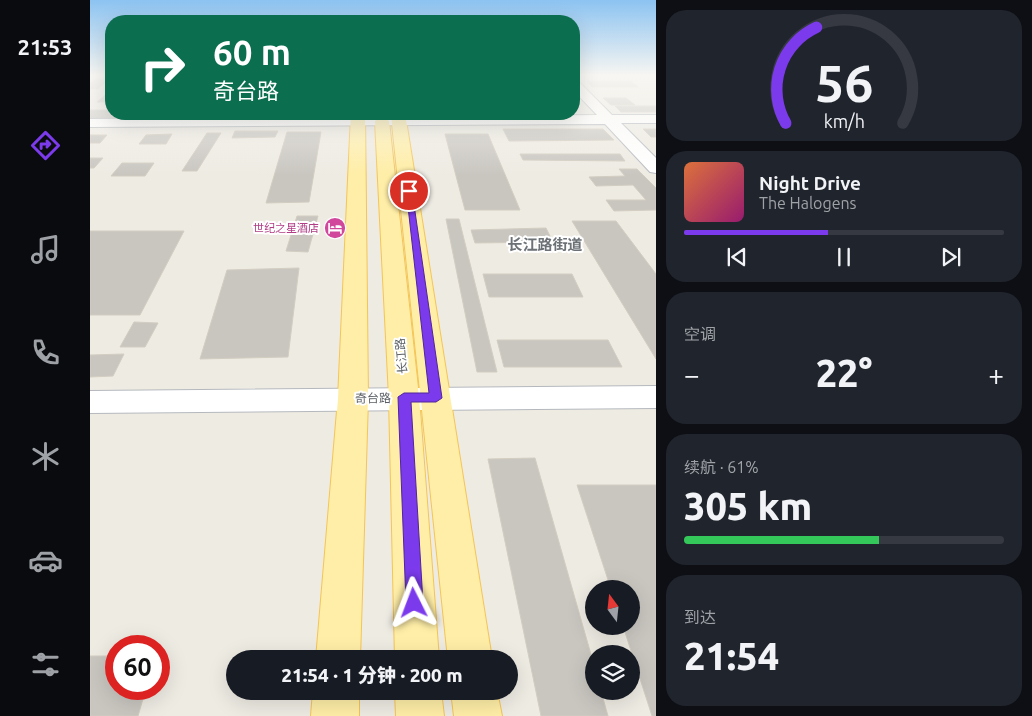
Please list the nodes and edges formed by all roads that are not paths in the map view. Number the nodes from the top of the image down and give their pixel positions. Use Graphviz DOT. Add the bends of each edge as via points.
graph roads {
  1 [pos="598,108"];
  2 [pos="580,118"];
  3 [pos="608,118"];
  4 [pos="656,118"];
  5 [pos="234,120"];
  6 [pos="379,120"];
  7 [pos="379,120"];
  8 [pos="380,120"];
  9 [pos="90,123"];
  10 [pos="656,168"];
  11 [pos="404,397"];
  12 [pos="656,397"];
  13 [pos="436,398"];
  14 [pos="353,399"];
  15 [pos="90,402"];
  16 [pos="339,650"];
  17 [pos="417,650"];
  18 [pos="469,650"];
  19 [pos="336,700"];
  20 [pos="419,700"];
  21 [pos="475,700"];
  22 [pos="335,716"];
  23 [pos="420,716"];
  24 [pos="478,716"];
  1 -- 3 [label="street"];
  2 -- 3 [label="street"];
  3 -- 4 [label="street"];
  3 -- 10 [label="street"];
  5 -- 9 [label="street"];
  6 -- 11 [label="main road, 长江路"];
  7 -- 14 [label="main road"];
  8 -- 13 [label="main road"];
  11 -- 13 [label="street, 奇台路"];
  11 -- 14 [label="street, 奇台路"];
  11 -- 17 [label="main road, 长江路"];
  12 -- 13 [label="street, 奇台路"];
  13 -- 18 [label="main road"];
  14 -- 15 [label="street, 奇台路"];
  14 -- 16 [label="main road"];
  19 -- 22 [label="main road"];
  20 -- 23 [label="main road"];
  21 -- 24 [label="main road"];
}
